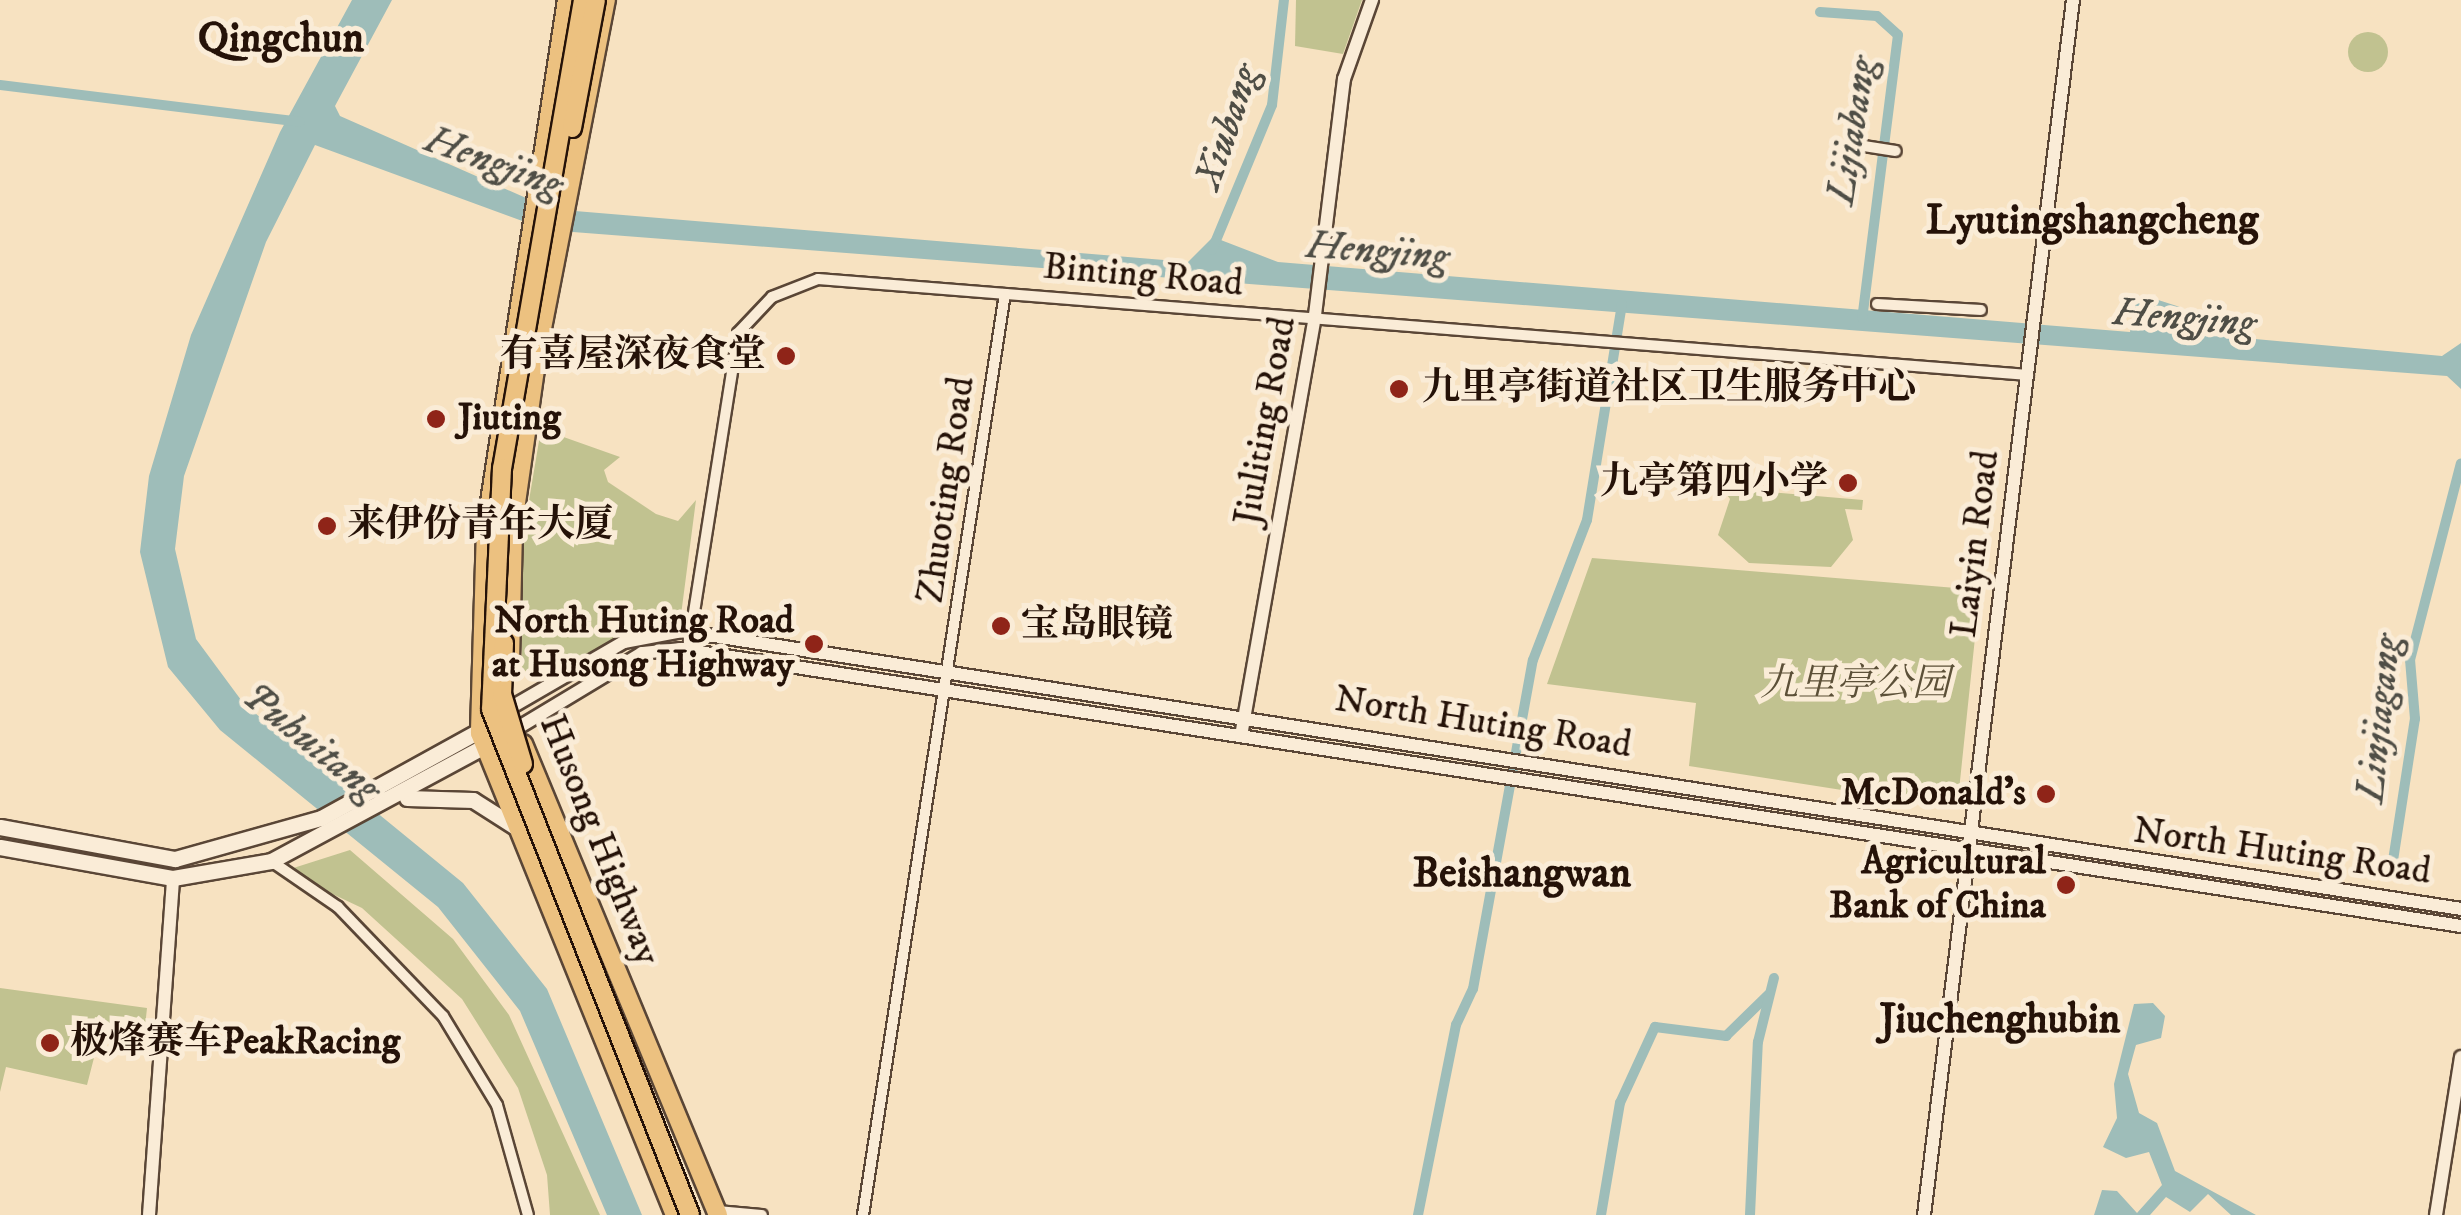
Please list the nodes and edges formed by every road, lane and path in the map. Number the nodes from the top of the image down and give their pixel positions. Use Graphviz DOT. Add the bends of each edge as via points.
graph roads {
  1 [pos="568,0"];
  2 [pos="583,0"];
  3 [pos="596,0"];
  4 [pos="606,0"];
  5 [pos="1372,0"];
  6 [pos="2073,0"];
  7 [pos="1864,146"];
  8 [pos="1896,152"];
  9 [pos="1005,294"];
  10 [pos="1877,304"];
  11 [pos="1982,310"];
  12 [pos="1314,320"];
  13 [pos="2028,375"];
  14 [pos="693,633"];
  15 [pos="688,650"];
  16 [pos="950,674"];
  17 [pos="947,693"];
  18 [pos="510,708"];
  19 [pos="1245,715"];
  20 [pos="516,728"];
  21 [pos="1242,736"];
  22 [pos="482,740"];
  23 [pos="378,799"];
  24 [pos="327,824"];
  25 [pos="0,826"];
  26 [pos="517,828"];
  27 [pos="1969,836"];
  28 [pos="0,848"];
  29 [pos="1967,852"];
  30 [pos="271,861"];
  31 [pos="174,878"];
  32 [pos="2461,909"];
  33 [pos="2461,926"];
  34 [pos="2461,1057"];
  35 [pos="711,1214"];
  36 [pos="149,1215"];
  37 [pos="528,1215"];
  38 [pos="675,1215"];
  39 [pos="690,1215"];
  40 [pos="762,1215"];
  41 [pos="863,1215"];
  42 [pos="1924,1215"];
  43 [pos="2436,1215"];
  1 -- 22 [label="main road, Husong Highway" via="486,528"];
  2 -- 39 [label="main road, bridge" via="502,468 491,709"];
  3 -- 35 [label="main road, bridge" via="512,474 502,694"];
  4 -- 18 [label="main road, Husong Highway" via="558,238 512,524"];
  5 -- 12 [label="street, Jiuliting Road" via="1344,79"];
  6 -- 13 [label="street, Laiyin Road"];
  7 -- 8 [label="street"];
  9 -- 12 [label="street, Binting Road"];
  9 -- 14 [label="street, Binting Road" via="818,280 772,297 738,333 724,378"];
  9 -- 16 [label="street, Zhuoting Road"];
  10 -- 11 [label="street"];
  12 -- 13 [label="street, Binting Road"];
  12 -- 19 [label="street, Jiuliting Road"];
  13 -- 27 [label="street, Laiyin Road"];
  14 -- 15 [label="street, Binting Road"];
  14 -- 16 [label="street, North Huting Road"];
  14 -- 18 [label="street, North Huting Road" via="624,642"];
  15 -- 17 [label="street, North Huting Road"];
  15 -- 20 [label="street, North Huting Road" via="642,653"];
  16 -- 17 [label="street, Zhuoting Road"];
  16 -- 19 [label="street, North Huting Road"];
  17 -- 21 [label="street, North Huting Road"];
  17 -- 41 [label="street, Zhuoting Road"];
  18 -- 20 [label="main road, Husong Highway"];
  18 -- 22 [label="main road"];
  19 -- 21 [label="street, Jiuliting Road"];
  19 -- 27 [label="street, North Huting Road"];
  20 -- 22 [label="main road"];
  20 -- 35 [label="main road, Husong Highway"];
  21 -- 29 [label="street, North Huting Road"];
  22 -- 23 [label="main road"];
  22 -- 26 [label="main road, Husong Highway"];
  23 -- 24 [label="main road"];
  23 -- 26 [label="main road" via="428,792 474,800"];
  24 -- 25 [label="main road" via="175,858"];
  24 -- 30 [label="main road"];
  26 -- 38 [label="main road, Husong Highway"];
  27 -- 29 [label="street, Laiyin Road"];
  27 -- 32 [label="street, North Huting Road"];
  28 -- 31 [label="main road"];
  29 -- 33 [label="street, North Huting Road"];
  29 -- 42 [label="street, Laiyin Road"];
  30 -- 31 [label="main road"];
  30 -- 37 [label="street" via="338,907 443,1016 496,1105"];
  31 -- 36 [label="street"];
  34 -- 43 [label="street"];
  35 -- 40 [label="street"];
}
